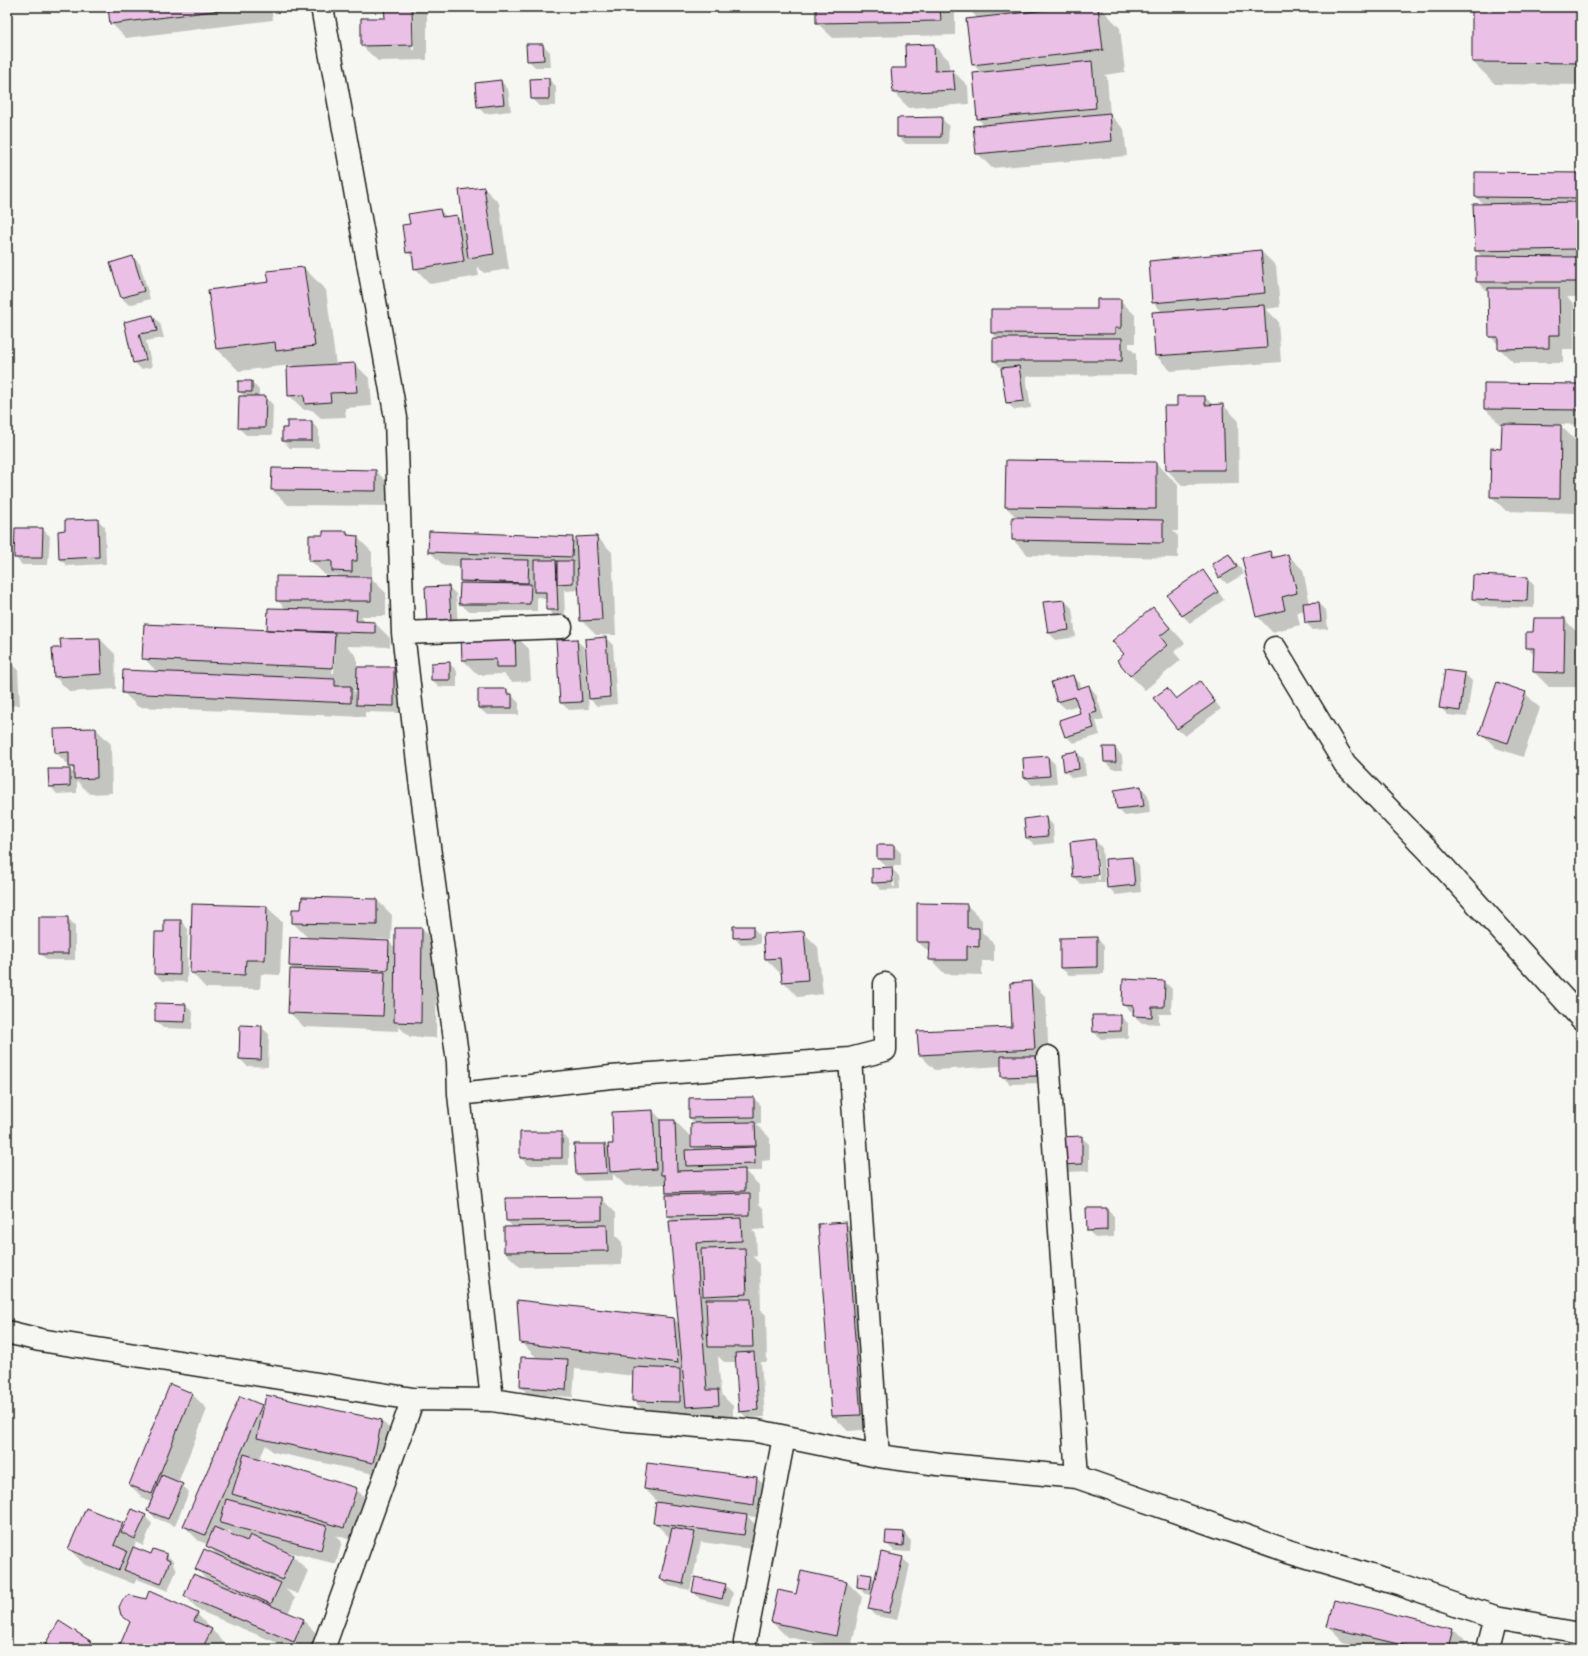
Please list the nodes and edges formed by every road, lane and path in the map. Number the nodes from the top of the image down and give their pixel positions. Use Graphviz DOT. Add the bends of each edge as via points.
graph roads {
  1 [pos="322,7"];
  2 [pos="561,627"];
  3 [pos="403,633"];
  4 [pos="1275,648"];
  5 [pos="885,984"];
  6 [pos="1581,1018"];
  7 [pos="1048,1058"];
  8 [pos="850,1059"];
  9 [pos="459,1094"];
  10 [pos="7,1332"];
  11 [pos="413,1399"];
  12 [pos="492,1400"];
  13 [pos="784,1437"];
  14 [pos="878,1456"];
  15 [pos="1077,1477"];
  16 [pos="1495,1617"];
  17 [pos="1581,1632"];
  18 [pos="745,1642"];
  19 [pos="322,1649"];
  20 [pos="1487,1649"];
  1 -- 3 [label="street" via="396,418"];
  2 -- 3 [label="street"];
  3 -- 9 [label="street" via="458,1062"];
  4 -- 6 [label="street" via="1345,764 1429,851"];
  5 -- 8 [label="street" via="885,1050"];
  7 -- 15 [label="street"];
  8 -- 9 [label="street" via="611,1077"];
  8 -- 14 [label="street"];
  9 -- 12 [label="street"];
  10 -- 11 [label="street" via="48,1341"];
  11 -- 12 [label="street"];
  11 -- 19 [label="street"];
  12 -- 13 [label="street" via="617,1419 758,1432"];
  13 -- 14 [label="street"];
  13 -- 18 [label="street"];
  14 -- 15 [label="street"];
  15 -- 16 [label="street" via="1288,1550"];
  16 -- 17 [label="street"];
  16 -- 20 [label="street"];
}
